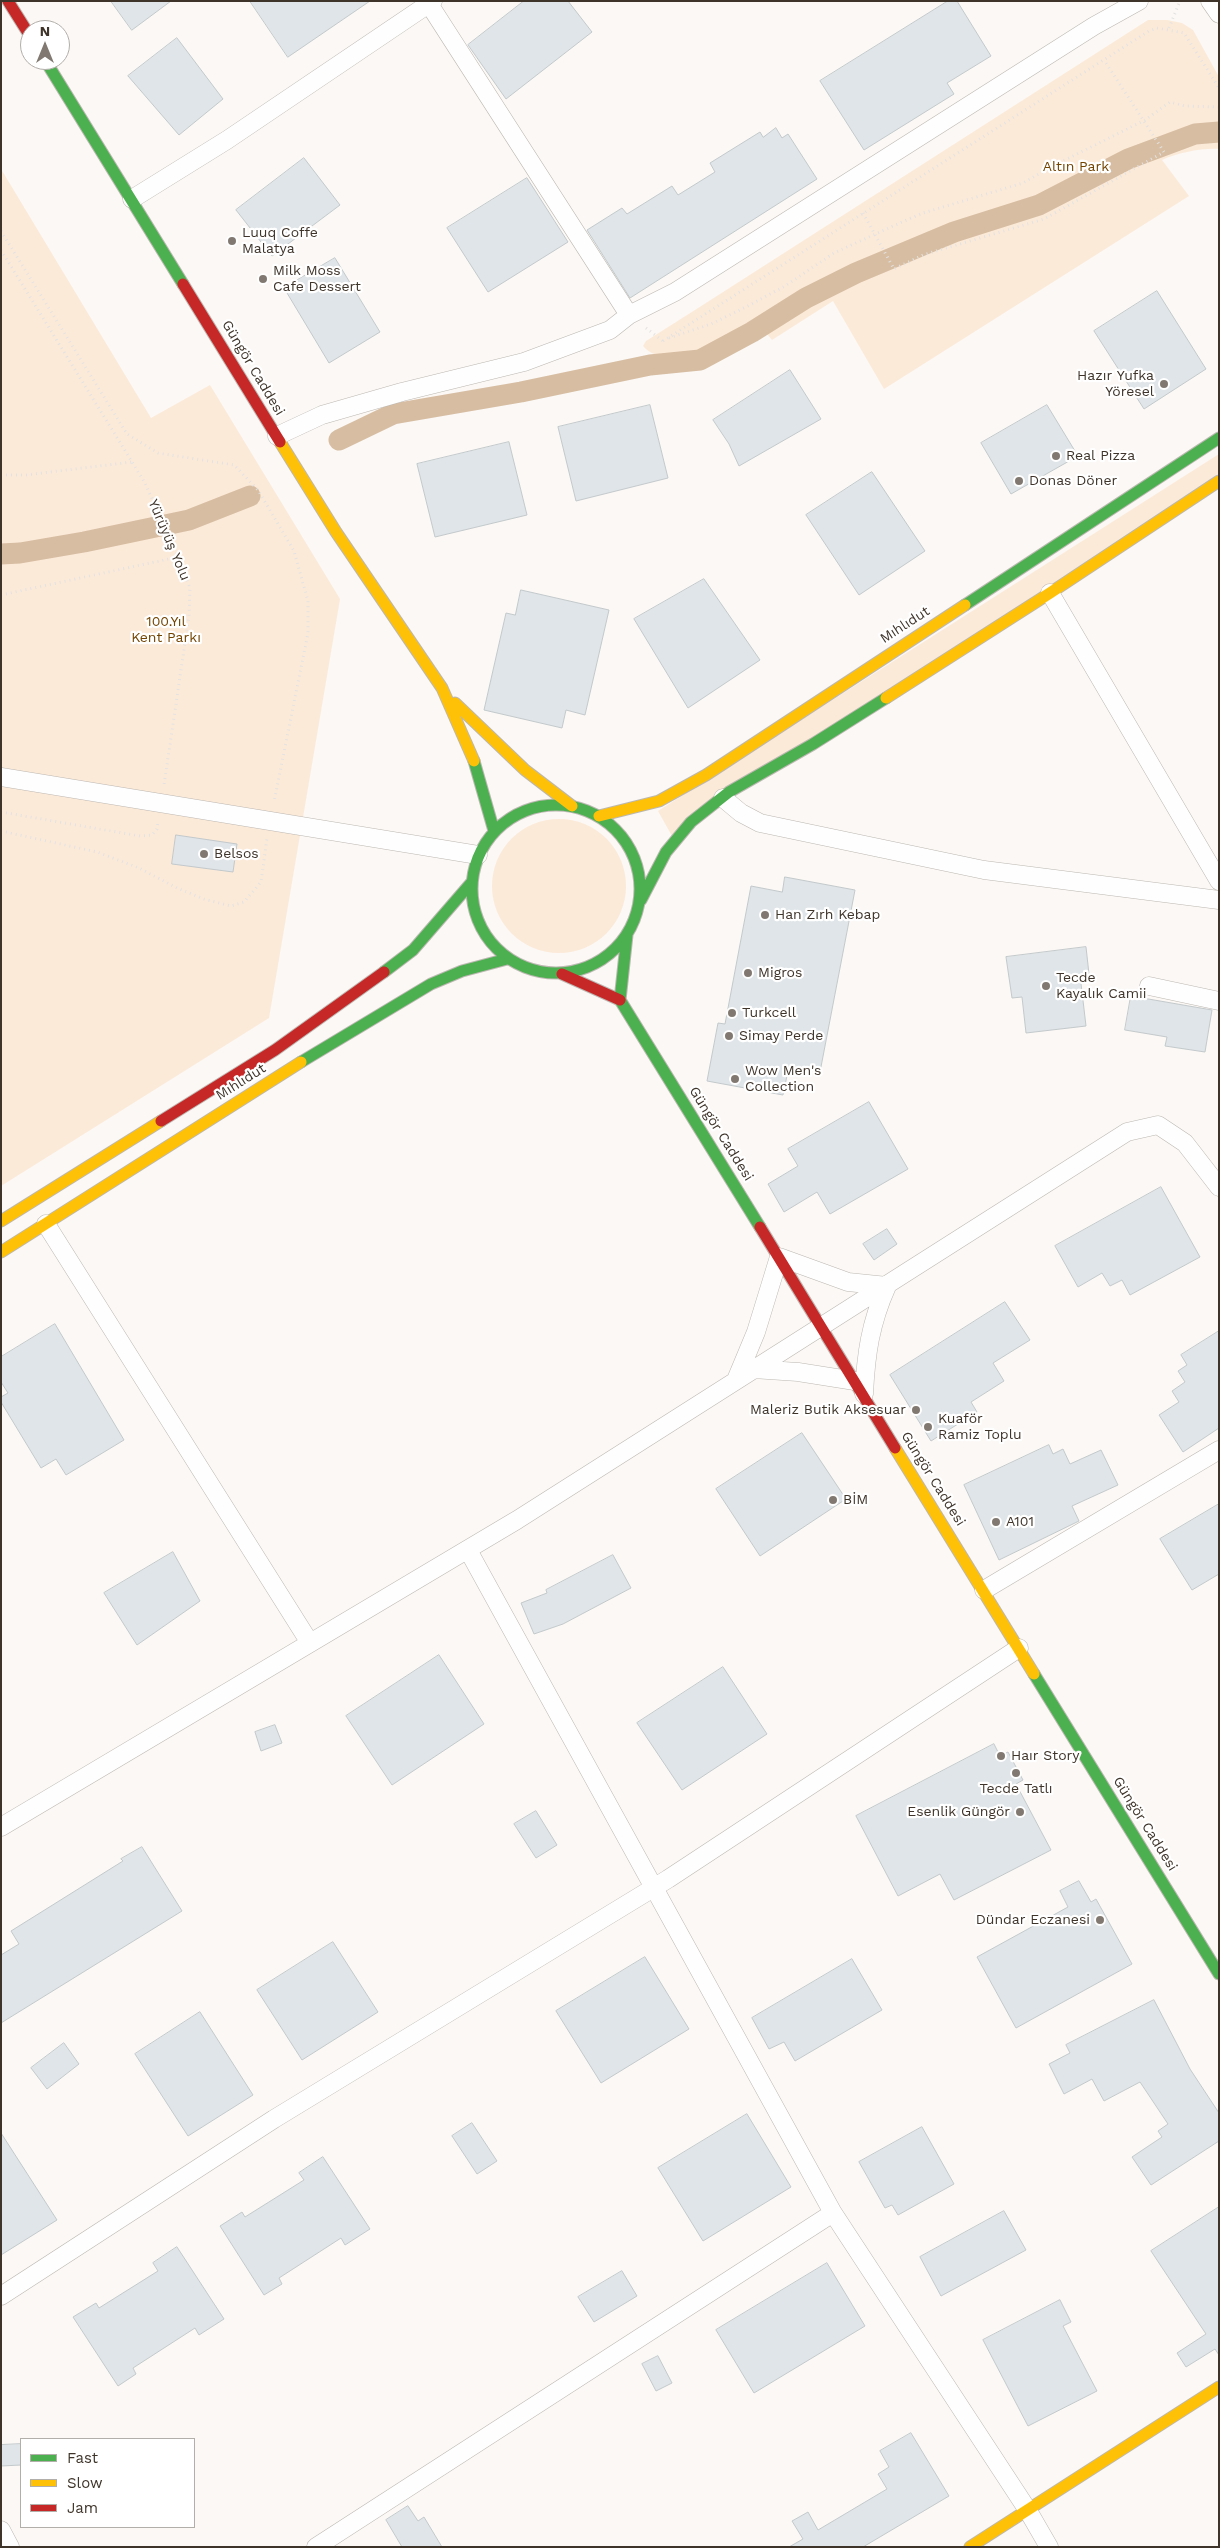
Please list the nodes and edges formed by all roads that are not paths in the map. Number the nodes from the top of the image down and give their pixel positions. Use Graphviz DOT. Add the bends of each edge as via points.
graph roads {
  1 [pos="8,1"];
  2 [pos="1139,1"];
  3 [pos="1210,1"];
  4 [pos="431,3"];
  5 [pos="1219,14"];
  6 [pos="20,20"];
  7 [pos="51,70"];
  8 [pos="132,199"];
  9 [pos="630,316"];
  10 [pos="277,436"];
  11 [pos="1219,438"];
  12 [pos="1219,481"];
  13 [pos="1050,593"];
  14 [pos="442,688"];
  15 [pos="1,777"];
  16 [pos="723,798"];
  17 [pos="572,806"];
  18 [pos="599,816"];
  19 [pos="494,831"];
  20 [pos="478,855"];
  21 [pos="1219,881"];
  22 [pos="471,883"];
  23 [pos="641,900"];
  24 [pos="1219,900"];
  25 [pos="627,934"];
  26 [pos="507,959"];
  27 [pos="562,974"];
  28 [pos="1149,986"];
  29 [pos="620,1000"];
  30 [pos="1219,1001"];
  31 [pos="1219,1187"];
  32 [pos="1,1221"];
  33 [pos="46,1224"];
  34 [pos="1,1252"];
  35 [pos="779,1258"];
  36 [pos="887,1286"];
  37 [pos="822,1325"];
  38 [pos="753,1369"];
  39 [pos="736,1380"];
  40 [pos="859,1387"];
  41 [pos="1219,1450"];
  42 [pos="468,1550"];
  43 [pos="984,1590"];
  44 [pos="310,1643"];
  45 [pos="1019,1648"];
  46 [pos="1,1827"];
  47 [pos="655,1887"];
  48 [pos="1216,1963"];
  49 [pos="833,2213"];
  50 [pos="1,2296"];
  51 [pos="1219,2387"];
  52 [pos="1027,2509"];
  53 [pos="1,2530"];
  54 [pos="10,2547"];
  55 [pos="316,2547"];
  56 [pos="970,2547"];
  57 [pos="1049,2547"];
  1 -- 6 [label="main road"];
  2 -- 9 [label="street" via="1094,26 675,292"];
  3 -- 5 [label="street"];
  4 -- 8 [label="street" via="227,140"];
  4 -- 9 [label="street"];
  7 -- 8 [label="main road, Güngör Caddesi"];
  8 -- 10 [label="main road, Güngör Caddesi"];
  9 -- 10 [label="street" via="610,330 524,362 322,415"];
  10 -- 14 [label="main road, Güngör Caddesi" via="336,532"];
  11 -- 18 [label="main road, Mıhlıdut" via="706,775 659,802"];
  12 -- 13 [label="main road"];
  13 -- 16 [label="main road"];
  13 -- 21 [label="street"];
  14 -- 17 [label="main road" via="486,735"];
  14 -- 19 [label="main road" via="476,766"];
  15 -- 20 [label="street"];
  16 -- 23 [label="main road" via="691,822 666,852"];
  16 -- 24 [label="street" via="760,823 984,870"];
  17 -- 18 [label="main road"];
  17 -- 19 [label="main road" via="558,804 530,808"];
  18 -- 23 [label="main road" via="621,834 636,858"];
  19 -- 20 [label="main road"];
  20 -- 22 [label="main road"];
  22 -- 26 [label="main road" via="474,912 487,938"];
  22 -- 32 [label="main road, Mıhlıdut" via="413,950 359,991 275,1050"];
  23 -- 25 [label="main road"];
  25 -- 27 [label="main road" via="615,951 590,967"];
  25 -- 29 [label="main road"];
  26 -- 27 [label="main road" via="533,971"];
  26 -- 33 [label="main road, Mıhlıdut" via="462,971 431,984 293,1067"];
  27 -- 29 [label="main road"];
  28 -- 30 [label="street"];
  29 -- 35 [label="main road, Güngör Caddesi"];
  31 -- 36 [label="street" via="1185,1143 1158,1126 1127,1132"];
  33 -- 34 [label="main road, Mıhlıdut"];
  33 -- 44 [label="street"];
  35 -- 36 [label="street" via="848,1282"];
  35 -- 37 [label="main road, Güngör Caddesi"];
  35 -- 39 [label="street" via="756,1332"];
  36 -- 37 [label="street"];
  36 -- 40 [label="street" via="874,1314"];
  37 -- 38 [label="street"];
  37 -- 40 [label="main road, Güngör Caddesi"];
  38 -- 39 [label="street"];
  38 -- 40 [label="street" via="798,1372"];
  39 -- 42 [label="street"];
  40 -- 43 [label="main road, Güngör Caddesi"];
  41 -- 43 [label="street"];
  42 -- 44 [label="street"];
  42 -- 47 [label="street"];
  43 -- 45 [label="main road, Güngör Caddesi"];
  44 -- 46 [label="street"];
  45 -- 47 [label="street"];
  45 -- 48 [label="main road, Güngör Caddesi"];
  47 -- 49 [label="street"];
  47 -- 50 [label="street" via="274,2119"];
  49 -- 52 [label="street"];
  49 -- 55 [label="street"];
  51 -- 52 [label="main road"];
  52 -- 56 [label="main road"];
  52 -- 57 [label="street"];
  53 -- 54 [label="street"];
}
